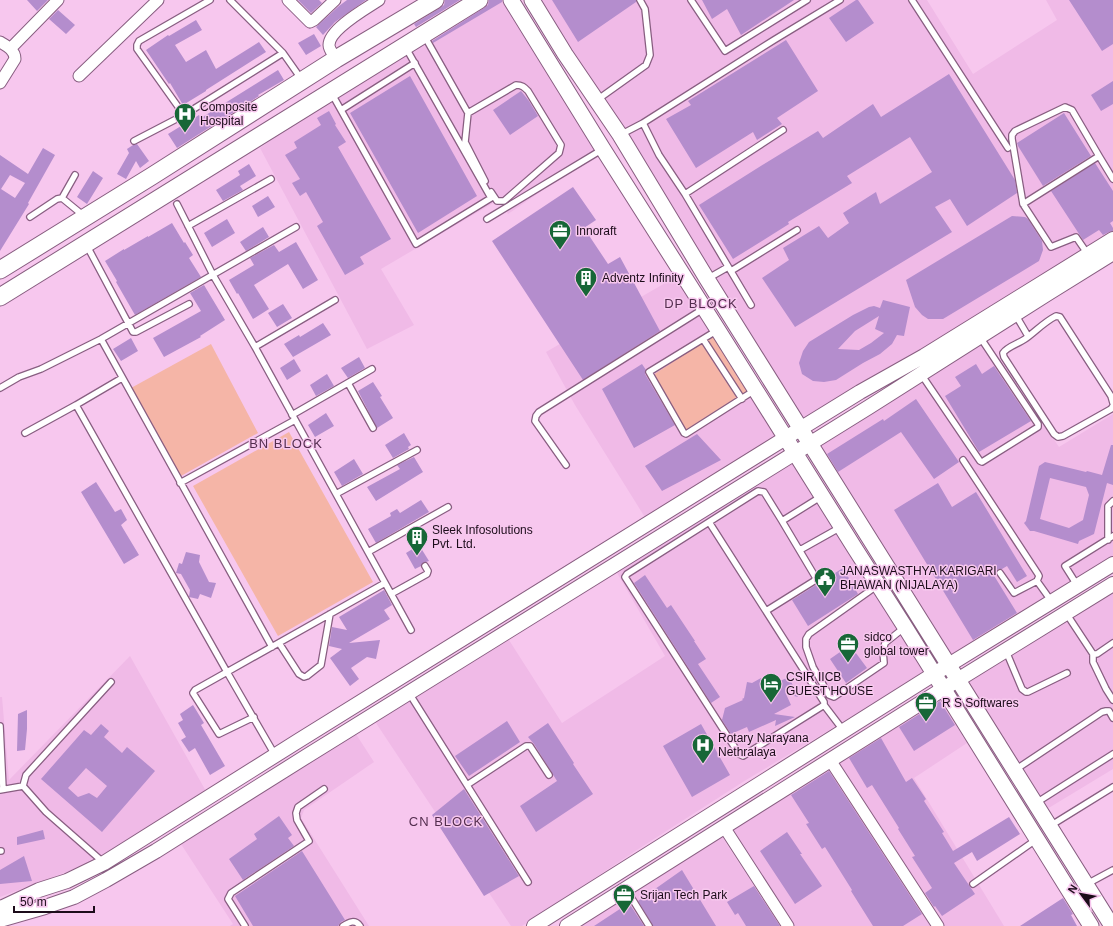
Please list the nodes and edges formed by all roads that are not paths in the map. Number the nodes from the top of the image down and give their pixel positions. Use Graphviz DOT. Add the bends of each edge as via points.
graph roads {
  1 [pos="58,0"];
  2 [pos="158,0"];
  3 [pos="210,0"];
  4 [pos="230,0"];
  5 [pos="288,0"];
  6 [pos="336,0"];
  7 [pos="379,0"];
  8 [pos="435,0"];
  9 [pos="479,0"];
  10 [pos="511,0"];
  11 [pos="532,0"];
  12 [pos="640,0"];
  13 [pos="691,0"];
  14 [pos="807,0"];
  15 [pos="840,0"];
  16 [pos="912,0"];
  17 [pos="424,34"];
  18 [pos="0,42"];
  19 [pos="405,46"];
  20 [pos="11,48"];
  21 [pos="283,53"];
  22 [pos="336,59"];
  23 [pos="415,63"];
  24 [pos="79,76"];
  25 [pos="303,81"];
  26 [pos="0,83"];
  27 [pos="331,92"];
  28 [pos="596,100"];
  29 [pos="341,110"];
  30 [pos="468,112"];
  31 [pos="184,115"];
  32 [pos="643,122"];
  33 [pos="783,130"];
  34 [pos="620,135"];
  35 [pos="134,141"];
  36 [pos="1008,148"];
  37 [pos="603,149"];
  38 [pos="1099,156"];
  39 [pos="76,175"];
  40 [pos="271,179"];
  41 [pos="1113,179"];
  42 [pos="685,194"];
  43 [pos="62,198"];
  44 [pos="177,204"];
  45 [pos="1024,204"];
  46 [pos="30,217"];
  47 [pos="85,217"];
  48 [pos="487,219"];
  49 [pos="188,226"];
  50 [pos="296,227"];
  51 [pos="797,230"];
  52 [pos="1113,239"];
  53 [pos="92,240"];
  54 [pos="1110,256"];
  55 [pos="1085,261"];
  56 [pos="729,269"];
  57 [pos="0,270"];
  58 [pos="213,275"];
  59 [pos="707,279"];
  60 [pos="0,297"];
  61 [pos="336,300"];
  62 [pos="189,304"];
  63 [pos="751,305"];
  64 [pos="704,308"];
  65 [pos="1015,314"];
  66 [pos="128,323"];
  67 [pos="718,330"];
  68 [pos="1028,336"];
  69 [pos="980,337"];
  70 [pos="101,339"];
  71 [pos="703,339"];
  72 [pos="254,347"];
  73 [pos="924,356"];
  74 [pos="372,369"];
  75 [pos="927,371"];
  76 [pos="122,378"];
  77 [pos="348,383"];
  78 [pos="0,388"];
  79 [pos="756,390"];
  80 [pos="742,399"];
  81 [pos="1113,403"];
  82 [pos="76,405"];
  83 [pos="1113,406"];
  84 [pos="293,418"];
  85 [pos="373,428"];
  86 [pos="800,429"];
  87 [pos="25,433"];
  88 [pos="786,438"];
  89 [pos="810,444"];
  90 [pos="417,450"];
  91 [pos="796,453"];
  92 [pos="963,460"];
  93 [pos="566,465"];
  94 [pos="180,483"];
  95 [pos="336,494"];
  96 [pos="822,496"];
  97 [pos="1113,501"];
  98 [pos="448,508"];
  99 [pos="782,520"];
  100 [pos="709,522"];
  101 [pos="842,527"];
  102 [pos="1110,538"];
  103 [pos="800,550"];
  104 [pos="368,552"];
  105 [pos="1113,564"];
  106 [pos="425,566"];
  107 [pos="1000,573"];
  108 [pos="1037,581"];
  109 [pos="385,583"];
  110 [pos="1113,584"];
  111 [pos="878,585"];
  112 [pos="1077,586"];
  113 [pos="391,594"];
  114 [pos="1052,602"];
  115 [pos="766,611"];
  116 [pos="1066,613"];
  117 [pos="330,614"];
  118 [pos="905,627"];
  119 [pos="411,630"];
  120 [pos="279,643"];
  121 [pos="1113,643"];
  122 [pos="272,647"];
  123 [pos="1006,651"];
  124 [pos="1094,654"];
  125 [pos="949,665"];
  126 [pos="227,672"];
  127 [pos="1067,673"];
  128 [pos="934,674"];
  129 [pos="958,680"];
  130 [pos="111,682"];
  131 [pos="385,687"];
  132 [pos="943,690"];
  133 [pos="409,692"];
  134 [pos="1113,700"];
  135 [pos="394,702"];
  136 [pos="824,705"];
  137 [pos="254,717"];
  138 [pos="1113,718"];
  139 [pos="0,726"];
  140 [pos="844,731"];
  141 [pos="1113,754"];
  142 [pos="275,755"];
  143 [pos="830,760"];
  144 [pos="1014,770"];
  145 [pos="549,775"];
  146 [pos="467,785"];
  147 [pos="23,786"];
  148 [pos="1113,787"];
  149 [pos="324,789"];
  150 [pos="1,790"];
  151 [pos="1036,804"];
  152 [pos="724,827"];
  153 [pos="1050,827"];
  154 [pos="687,830"];
  155 [pos="148,836"];
  156 [pos="1059,841"];
  157 [pos="1041,845"];
  158 [pos="695,846"];
  159 [pos="156,850"];
  160 [pos="104,863"];
  161 [pos="1113,870"];
  162 [pos="528,882"];
  163 [pos="972,884"];
  164 [pos="1086,885"];
  165 [pos="626,889"];
  166 [pos="0,908"];
  167 [pos="0,920"];
  168 [pos="246,926"];
  169 [pos="343,926"];
  170 [pos="360,926"];
  171 [pos="534,926"];
  172 [pos="567,926"];
  173 [pos="649,926"];
  174 [pos="788,926"];
  175 [pos="938,926"];
  176 [pos="1091,926"];
  177 [pos="1112,926"];
  1 -- 20 [label="street"];
  2 -- 24 [label="street"];
  3 -- 31 [label="lane" via="139,41 137,45 137,49"];
  4 -- 21 [label="lane"];
  5 -- 6 [label="street" via="310,22"];
  7 -- 22 [label="street" via="336,31 329,46"];
  8 -- 22 [label="main road"];
  9 -- 17 [label="main road"];
  10 -- 37 [label="main road"];
  11 -- 28 [label="main road"];
  12 -- 28 [label="lane" via="645,9 648,30 650,55 646,65"];
  13 -- 14 [label="lane" via="725,51"];
  15 -- 32 [label="lane"];
  16 -- 36 [label="lane"];
  17 -- 19 [label="main road"];
  17 -- 30 [label="lane"];
  18 -- 20 [label="street"];
  19 -- 23 [label="lane"];
  19 -- 27 [label="main road"];
  20 -- 26 [label="street" via="15,59"];
  21 -- 25 [label="lane"];
  21 -- 31 [label="lane"];
  22 -- 25 [label="main road"];
  23 -- 29 [label="lane"];
  23 -- 29 [label="lane" via="491,198 416,244"];
  25 -- 47 [label="main road"];
  27 -- 29 [label="lane"];
  27 -- 53 [label="main road"];
  28 -- 34 [label="main road"];
  30 -- 30 [label="lane" via="516,85 521,85 528,91 561,145 559,153 504,201 497,201 465,142"];
  31 -- 35 [label="lane"];
  32 -- 34 [label="lane"];
  32 -- 42 [label="lane"];
  33 -- 42 [label="lane"];
  34 -- 59 [label="main road"];
  37 -- 48 [label="lane"];
  37 -- 64 [label="main road"];
  38 -- 41 [label="lane"];
  38 -- 45 [label="lane"];
  38 -- 45 [label="lane" via="1072,110 1065,107 1015,131 1012,139"];
  39 -- 43 [label="lane"];
  40 -- 49 [label="lane"];
  42 -- 56 [label="lane"];
  43 -- 46 [label="lane"];
  43 -- 47 [label="lane"];
  44 -- 49 [label="lane"];
  45 -- 55 [label="lane" via="1051,247 1076,237"];
  47 -- 53 [label="main road"];
  47 -- 57 [label="main road"];
  49 -- 58 [label="lane"];
  50 -- 58 [label="lane"];
  51 -- 56 [label="lane"];
  52 -- 55 [label="street"];
  53 -- 60 [label="main road"];
  53 -- 66 [label="lane"];
  54 -- 55 [label="street"];
  55 -- 65 [label="street"];
  55 -- 73 [label="street"];
  56 -- 59 [label="lane"];
  56 -- 63 [label="lane"];
  58 -- 66 [label="lane"];
  58 -- 72 [label="lane"];
  59 -- 86 [label="main road"];
  61 -- 72 [label="lane"];
  62 -- 66 [label="lane" via="136,332 133,332"];
  64 -- 67 [label="main road"];
  64 -- 93 [label="lane" via="539,412 535,421"];
  65 -- 68 [label="lane"];
  65 -- 69 [label="street"];
  66 -- 70 [label="lane"];
  67 -- 71 [label="lane"];
  67 -- 79 [label="main road"];
  68 -- 81 [label="lane" via="1051,318 1060,317"];
  68 -- 83 [label="lane" via="1006,350 1003,353 1004,357 1054,434 1058,437 1063,436 1111,410"];
  69 -- 75 [label="street"];
  69 -- 75 [label="lane" via="1038,427 980,461"];
  70 -- 76 [label="lane"];
  70 -- 78 [label="lane"];
  71 -- 80 [label="lane"];
  71 -- 80 [label="lane" via="649,372 684,433"];
  72 -- 84 [label="lane"];
  73 -- 75 [label="street"];
  73 -- 86 [label="street"];
  74 -- 77 [label="lane"];
  75 -- 89 [label="street"];
  76 -- 82 [label="lane"];
  76 -- 94 [label="lane"];
  77 -- 84 [label="lane"];
  77 -- 85 [label="lane"];
  79 -- 80 [label="lane"];
  79 -- 88 [label="main road"];
  82 -- 87 [label="lane"];
  82 -- 126 [label="lane"];
  84 -- 94 [label="lane"];
  84 -- 95 [label="lane"];
  86 -- 88 [label="street"];
  86 -- 89 [label="main road"];
  88 -- 91 [label="main road"];
  88 -- 131 [label="street"];
  89 -- 91 [label="street"];
  89 -- 125 [label="main road"];
  90 -- 95 [label="lane"];
  91 -- 96 [label="main road"];
  91 -- 133 [label="street"];
  92 -- 108 [label="lane" via="1038,574"];
  94 -- 122 [label="lane"];
  95 -- 104 [label="lane"];
  96 -- 99 [label="lane"];
  96 -- 101 [label="main road"];
  97 -- 102 [label="lane" via="1108,506"];
  98 -- 104 [label="lane"];
  99 -- 100 [label="lane" via="764,492 758,491"];
  99 -- 103 [label="lane"];
  100 -- 115 [label="lane"];
  100 -- 136 [label="lane" via="627,574 625,578 741,756"];
  101 -- 103 [label="lane"];
  101 -- 111 [label="main road"];
  102 -- 112 [label="lane" via="1065,566"];
  103 -- 115 [label="lane" via="816,578"];
  104 -- 109 [label="lane"];
  105 -- 112 [label="street"];
  106 -- 113 [label="lane" via="427,574"];
  107 -- 108 [label="lane" via="1014,593"];
  108 -- 114 [label="lane"];
  109 -- 113 [label="lane"];
  109 -- 117 [label="lane"];
  110 -- 116 [label="street"];
  111 -- 118 [label="main road"];
  111 -- 118 [label="lane" via="809,634 806,639 813,667 829,695 834,697 884,663 885,643"];
  112 -- 114 [label="street"];
  113 -- 119 [label="lane"];
  114 -- 125 [label="street"];
  115 -- 136 [label="lane"];
  116 -- 123 [label="street"];
  116 -- 124 [label="lane"];
  117 -- 120 [label="lane"];
  117 -- 120 [label="lane" via="321,666 307,676 299,674"];
  118 -- 128 [label="main road"];
  120 -- 122 [label="lane"];
  121 -- 124 [label="lane"];
  122 -- 126 [label="lane"];
  123 -- 127 [label="lane" via="1022,689 1026,692"];
  123 -- 129 [label="street"];
  124 -- 134 [label="lane" via="1093,662"];
  125 -- 128 [label="street"];
  125 -- 129 [label="main road"];
  126 -- 137 [label="lane"];
  126 -- 137 [label="lane" via="193,693 219,734"];
  128 -- 132 [label="main road"];
  128 -- 140 [label="street"];
  129 -- 132 [label="street"];
  129 -- 144 [label="main road"];
  130 -- 147 [label="lane" via="26,776"];
  131 -- 135 [label="street"];
  131 -- 142 [label="street"];
  132 -- 143 [label="street"];
  132 -- 157 [label="main road"];
  133 -- 135 [label="street"];
  133 -- 146 [label="lane"];
  135 -- 159 [label="street"];
  136 -- 140 [label="lane"];
  137 -- 142 [label="lane"];
  138 -- 144 [label="lane" via="1109,711 1102,712"];
  139 -- 150 [label="lane"];
  140 -- 154 [label="street"];
  141 -- 151 [label="lane"];
  142 -- 155 [label="street"];
  143 -- 152 [label="street"];
  143 -- 175 [label="street"];
  144 -- 151 [label="main road"];
  145 -- 146 [label="lane" via="530,746 526,746"];
  146 -- 162 [label="lane"];
  147 -- 150 [label="lane"];
  147 -- 160 [label="lane" via="46,812"];
  148 -- 153 [label="lane"];
  149 -- 168 [label="lane" via="298,807 296,813 296,820 309,841 231,893 228,899"];
  151 -- 153 [label="main road"];
  152 -- 158 [label="street"];
  152 -- 174 [label="street"];
  153 -- 156 [label="main road"];
  154 -- 158 [label="street"];
  154 -- 171 [label="street"];
  155 -- 159 [label="street"];
  155 -- 160 [label="street"];
  156 -- 157 [label="main road"];
  156 -- 164 [label="main road"];
  157 -- 163 [label="lane"];
  157 -- 176 [label="main road"];
  158 -- 165 [label="street"];
  159 -- 167 [label="street" via="74,897"];
  160 -- 166 [label="street"];
  161 -- 164 [label="lane"];
  164 -- 177 [label="main road"];
  165 -- 172 [label="street"];
  165 -- 173 [label="lane"];
  169 -- 170 [label="lane" via="349,922"];
}
